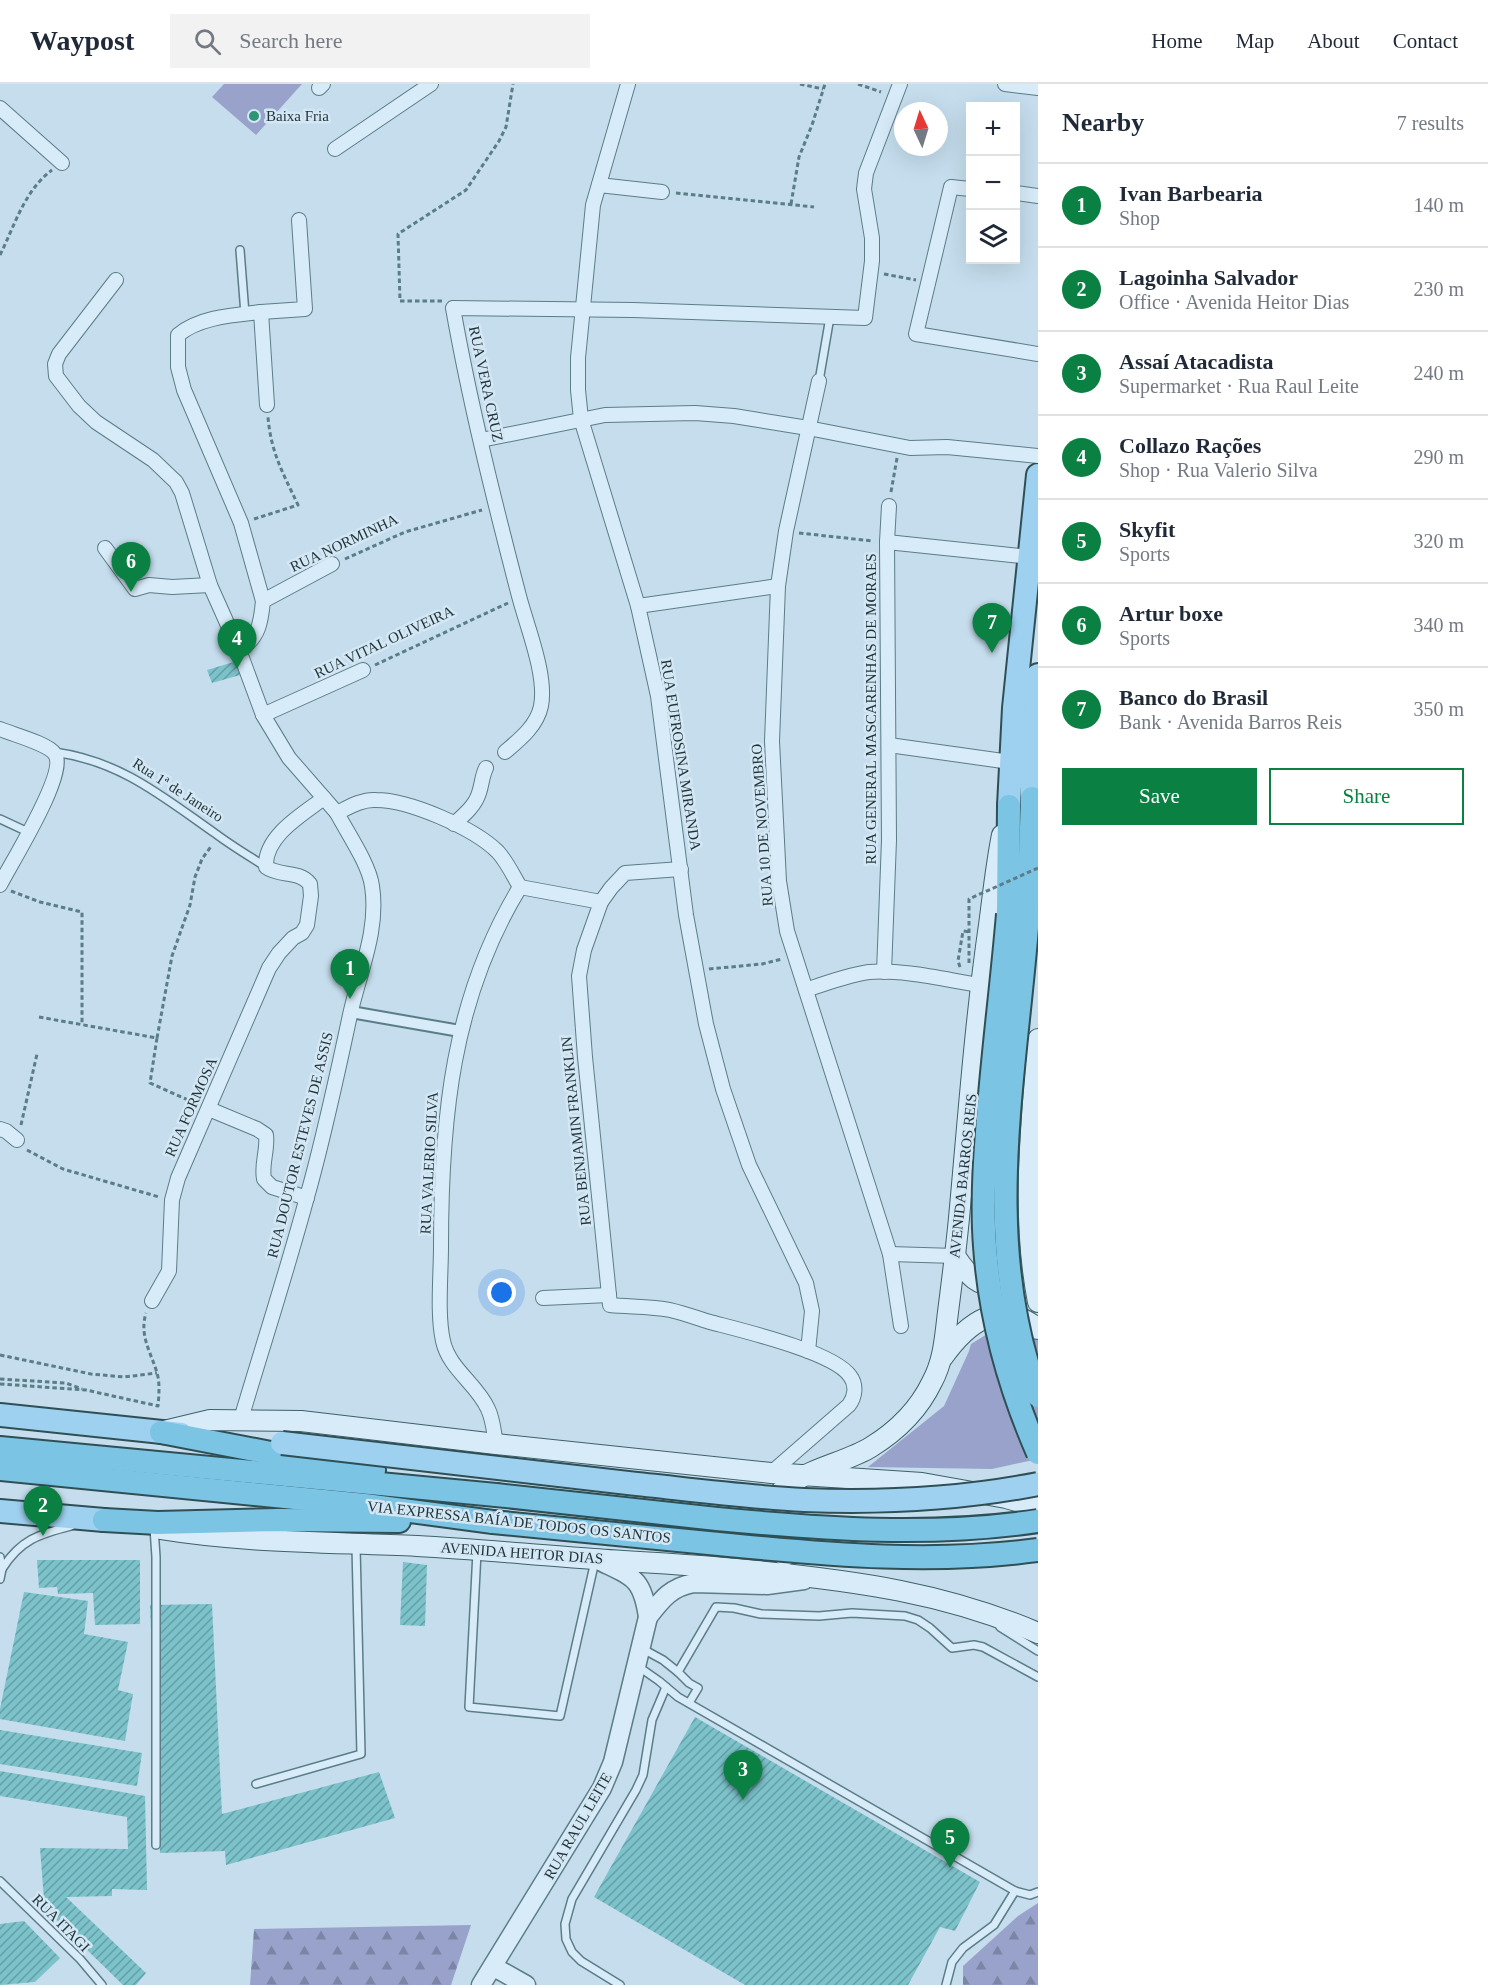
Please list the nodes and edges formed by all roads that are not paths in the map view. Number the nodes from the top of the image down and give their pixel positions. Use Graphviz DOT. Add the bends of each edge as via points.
graph roads {
  1 [pos="431,84"];
  2 [pos="628,84"];
  3 [pos="1010,84"];
  4 [pos="1038,88"];
  5 [pos="898,91"];
  6 [pos="0,108"];
  7 [pos="335,149"];
  8 [pos="62,163"];
  9 [pos="598,185"];
  10 [pos="966,189"];
  11 [pos="662,192"];
  12 [pos="1020,194"];
  13 [pos="1038,196"];
  14 [pos="299,220"];
  15 [pos="240,250"];
  16 [pos="116,280"];
  17 [pos="582,309"];
  18 [pos="261,312"];
  19 [pos="245,314"];
  20 [pos="830,317"];
  21 [pos="1038,354"];
  22 [pos="819,381"];
  23 [pos="267,405"];
  24 [pos="581,419"];
  25 [pos="808,428"];
  26 [pos="482,440"];
  27 [pos="1038,456"];
  28 [pos="1038,475"];
  29 [pos="889,506"];
  30 [pos="887,542"];
  31 [pos="105,548"];
  32 [pos="1030,557"];
  33 [pos="332,564"];
  34 [pos="210,585"];
  35 [pos="778,586"];
  36 [pos="263,601"];
  37 [pos="639,606"];
  38 [pos="239,650"];
  39 [pos="363,670"];
  40 [pos="1038,675"];
  41 [pos="1036,711"];
  42 [pos="262,716"];
  43 [pos="0,729"];
  44 [pos="889,745"];
  45 [pos="53,752"];
  46 [pos="505,752"];
  47 [pos="1010,762"];
  48 [pos="486,768"];
  49 [pos="324,798"];
  50 [pos="1032,798"];
  51 [pos="1009,806"];
  52 [pos="337,813"];
  53 [pos="0,819"];
  54 [pos="454,824"];
  55 [pos="28,832"];
  56 [pos="1038,835"];
  57 [pos="266,867"];
  58 [pos="681,869"];
  59 [pos="519,887"];
  60 [pos="5,888"];
  61 [pos="601,902"];
  62 [pos="1018,914"];
  63 [pos="884,972"];
  64 [pos="980,985"];
  65 [pos="806,990"];
  66 [pos="351,1012"];
  67 [pos="460,1031"];
  68 [pos="1038,1039"];
  69 [pos="209,1109"];
  70 [pos="0,1129"];
  71 [pos="17,1140"];
  72 [pos="307,1198"];
  73 [pos="1033,1219"];
  74 [pos="891,1254"];
  75 [pos="955,1256"];
  76 [pos="1031,1263"];
  77 [pos="609,1295"];
  78 [pos="543,1298"];
  79 [pos="152,1301"];
  80 [pos="1038,1302"];
  81 [pos="901,1326"];
  82 [pos="1038,1329"];
  83 [pos="808,1351"];
  84 [pos="942,1359"];
  85 [pos="1038,1396"];
  86 [pos="0,1415"];
  87 [pos="241,1419"];
  88 [pos="161,1432"];
  89 [pos="496,1444"];
  90 [pos="0,1448"];
  91 [pos="1038,1453"];
  92 [pos="664,1462"];
  93 [pos="281,1468"];
  94 [pos="0,1469"];
  95 [pos="771,1473"];
  96 [pos="804,1475"];
  97 [pos="1038,1484"];
  98 [pos="1038,1507"];
  99 [pos="0,1511"];
  100 [pos="99,1520"];
  101 [pos="1038,1521"];
  102 [pos="494,1522"];
  103 [pos="154,1528"];
  104 [pos="356,1544"];
  105 [pos="477,1550"];
  106 [pos="1038,1550"];
  107 [pos="0,1557"];
  108 [pos="596,1559"];
  109 [pos="659,1562"];
  110 [pos="1,1574"];
  111 [pos="823,1578"];
  112 [pos="970,1608"];
  113 [pos="648,1617"];
  114 [pos="1038,1633"];
  115 [pos="641,1648"];
  116 [pos="1038,1651"];
  117 [pos="636,1666"];
  118 [pos="678,1672"];
  119 [pos="1038,1677"];
  120 [pos="666,1687"];
  121 [pos="689,1703"];
  122 [pos="256,1784"];
  123 [pos="156,1845"];
  124 [pos="1,1882"];
  125 [pos="1015,1891"];
  126 [pos="1038,1892"];
  127 [pos="494,1967"];
  128 [pos="102,1985"];
  129 [pos="482,1985"];
  130 [pos="526,1985"];
  131 [pos="620,1985"];
  132 [pos="946,1985"];
  1 -- 7 [label="street"];
  2 -- 9 [label="street, RUA EUFROSINA MIRANDA"];
  3 -- 4 [label="street"];
  5 -- 20 [label="street, RUA VERA CRUZ" via="866,173 864,189 872,238 865,318"];
  6 -- 8 [label="street"];
  9 -- 11 [label="street"];
  9 -- 17 [label="street, RUA EUFROSINA MIRANDA"];
  10 -- 21 [label="street" via="951,187 916,334"];
  12 -- 13 [label="street"];
  14 -- 18 [label="street" via="305,309"];
  15 -- 19 [label="lane"];
  16 -- 34 [label="street" via="59,354 56,376 96,422 153,460 176,482"];
  17 -- 20 [label="street, RUA VERA CRUZ"];
  17 -- 24 [label="street, RUA EUFROSINA MIRANDA" via="578,358"];
  17 -- 26 [label="street, RUA VERA CRUZ" via="453,308 463,368"];
  18 -- 19 [label="street"];
  18 -- 23 [label="street"];
  19 -- 36 [label="street" via="187,327 178,335 178,367 184,390 241,523"];
  20 -- 22 [label="lane"];
  22 -- 25 [label="street, RUA 10 DE NOVEMBRO"];
  24 -- 25 [label="street" via="695,413"];
  24 -- 26 [label="street"];
  24 -- 37 [label="street, RUA EUFROSINA MIRANDA"];
  25 -- 27 [label="street" via="899,447"];
  25 -- 35 [label="street, RUA 10 DE NOVEMBRO"];
  26 -- 46 [label="street, RUA VERA CRUZ" via="537,658 542,692 541,708 533,724"];
  28 -- 32 [label="main road, AVENIDA BARROS REIS"];
  29 -- 30 [label="street, RUA GENERAL MASCARENHAS DE MORAES"];
  30 -- 32 [label="street"];
  30 -- 44 [label="street, RUA GENERAL MASCARENHAS DE MORAES"];
  31 -- 34 [label="street" via="135,589 149,585"];
  32 -- 47 [label="main road, AVENIDA BARROS REIS"];
  33 -- 36 [label="street, RUA NORMINHA"];
  34 -- 38 [label="street"];
  35 -- 37 [label="street"];
  35 -- 65 [label="street, RUA 10 DE NOVEMBRO" via="772,741 779,881 787,931"];
  36 -- 38 [label="street" via="255,637"];
  37 -- 58 [label="street, RUA EUFROSINA MIRANDA" via="658,696"];
  38 -- 42 [label="street"];
  39 -- 42 [label="street, RUA VITAL OLIVEIRA"];
  40 -- 41 [label="main road"];
  41 -- 50 [label="main road"];
  42 -- 49 [label="street" via="289,758"];
  43 -- 45 [label="street, Rua 1ª de Janeiro"];
  44 -- 47 [label="street"];
  44 -- 63 [label="street, RUA GENERAL MASCARENHAS DE MORAES"];
  45 -- 55 [label="street" via="58,759 55,778"];
  45 -- 57 [label="lane, Rua 1ª de Janeiro" via="80,755 132,777"];
  47 -- 51 [label="main road, AVENIDA BARROS REIS"];
  48 -- 54 [label="street" via="470,810"];
  49 -- 52 [label="street"];
  49 -- 57 [label="street" via="283,831 268,850"];
  50 -- 56 [label="main road"];
  50 -- 62 [label="highway"];
  51 -- 62 [label="highway, AVENIDA BARROS REIS"];
  51 -- 64 [label="main road, AVENIDA BARROS REIS" via="995,871"];
  52 -- 54 [label="street" via="376,800 427,811"];
  52 -- 66 [label="street, RUA DOUTOR ESTEVES DE ASSIS" via="364,864 373,892 372,931"];
  53 -- 55 [label="lane"];
  54 -- 59 [label="street" via="497,850"];
  55 -- 60 [label="street"];
  57 -- 69 [label="street, RUA FORMOSA" via="273,872 305,877 310,884 309,919 302,933 273,960"];
  58 -- 61 [label="street, RUA BENJAMIN FRANKLIN" via="625,873"];
  58 -- 83 [label="street, RUA EUFROSINA MIRANDA" via="695,969 723,1089 749,1165 810,1297 812,1327"];
  59 -- 61 [label="street"];
  59 -- 67 [label="street, RUA VALERIO SILVA" via="489,947"];
  61 -- 77 [label="street, RUA BENJAMIN FRANKLIN" via="579,976"];
  62 -- 85 [label="highway, bridge" via="1004,1197 1006,1247 1022,1346"];
  62 -- 91 [label="highway, bridge" via="990,1089 983,1197 990,1295 1001,1350"];
  63 -- 64 [label="street"];
  63 -- 65 [label="street" via="848,977"];
  64 -- 75 [label="main road, AVENIDA BARROS REIS"];
  65 -- 74 [label="street, RUA 10 DE NOVEMBRO"];
  66 -- 67 [label="street"];
  66 -- 72 [label="street, RUA DOUTOR ESTEVES DE ASSIS"];
  67 -- 89 [label="street, RUA VALERIO SILVA" via="444,1145 443,1340 453,1363 487,1407"];
  68 -- 73 [label="main road" via="1030,1149"];
  69 -- 72 [label="street" via="266,1135 264,1179 272,1187"];
  69 -- 79 [label="street, RUA FORMOSA" via="178,1178 172,1200 169,1271"];
  70 -- 71 [label="street"];
  72 -- 87 [label="street, RUA DOUTOR ESTEVES DE ASSIS"];
  73 -- 76 [label="main road"];
  74 -- 75 [label="street"];
  74 -- 81 [label="street, RUA 10 DE NOVEMBRO"];
  75 -- 76 [label="main road" via="968,1275 986,1285 1009,1284"];
  75 -- 84 [label="main road, AVENIDA BARROS REIS"];
  76 -- 80 [label="main road"];
  77 -- 78 [label="street"];
  77 -- 83 [label="street" via="610,1305 670,1310"];
  82 -- 84 [label="main road" via="1015,1315 989,1317 966,1329"];
  83 -- 95 [label="street" via="839,1365 850,1376 854,1399"];
  84 -- 96 [label="main road, AVENIDA BARROS REIS" via="923,1399 890,1434 851,1458"];
  86 -- 88 [label="main road"];
  87 -- 88 [label="main road" via="210,1420"];
  87 -- 89 [label="main road" via="301,1421"];
  88 -- 93 [label="main road"];
  89 -- 92 [label="main road"];
  90 -- 93 [label="highway, VIA EXPRESSA BAÍA DE TODOS OS SANTOS"];
  92 -- 95 [label="main road"];
  92 -- 109 [label="main road" via="689,1482 702,1511 693,1539"];
  93 -- 94 [label="highway, VIA EXPRESSA BAÍA DE TODOS OS SANTOS"];
  93 -- 97 [label="main road, bridge" via="543,1473 802,1500 936,1497"];
  93 -- 101 [label="highway, VIA EXPRESSA BAÍA DE TODOS OS SANTOS, bridge" via="496,1495 841,1529 954,1530"];
  93 -- 102 [label="highway, VIA EXPRESSA BAÍA DE TODOS OS SANTOS" via="365,1505"];
  95 -- 96 [label="main road"];
  96 -- 98 [label="main road" via="940,1485"];
  96 -- 111 [label="main road" via="774,1499 768,1510 769,1538 792,1562"];
  99 -- 100 [label="main road, AVENIDA HEITOR DIAS"];
  100 -- 102 [label="highway"];
  100 -- 103 [label="main road, AVENIDA HEITOR DIAS"];
  100 -- 110 [label="lane" via="26,1543 12,1553"];
  102 -- 106 [label="highway, VIA EXPRESSA BAÍA DE TODOS OS SANTOS, bridge" via="875,1557"];
  103 -- 104 [label="main road, AVENIDA HEITOR DIAS" via="195,1535"];
  103 -- 123 [label="lane"];
  104 -- 105 [label="main road, AVENIDA HEITOR DIAS"];
  104 -- 122 [label="lane" via="361,1754"];
  105 -- 108 [label="main road, AVENIDA HEITOR DIAS"];
  105 -- 108 [label="lane" via="469,1707 560,1716"];
  107 -- 110 [label="lane"];
  108 -- 109 [label="main road, AVENIDA HEITOR DIAS"];
  108 -- 113 [label="street, RUA RAUL LEITE" via="628,1575 642,1588"];
  109 -- 111 [label="main road, AVENIDA HEITOR DIAS"];
  111 -- 112 [label="main road, AVENIDA HEITOR DIAS" via="887,1587"];
  111 -- 113 [label="street, RUA RAUL LEITE" via="767,1585 686,1584 670,1591"];
  112 -- 114 [label="main road, AVENIDA HEITOR DIAS"];
  112 -- 116 [label="lane"];
  113 -- 115 [label="street, RUA RAUL LEITE"];
  115 -- 117 [label="street, RUA RAUL LEITE"];
  115 -- 118 [label="lane"];
  117 -- 120 [label="lane"];
  117 -- 127 [label="street, RUA RAUL LEITE" via="613,1762 602,1788"];
  118 -- 119 [label="lane" via="716,1607 761,1614 912,1617 952,1648 974,1644 983,1647"];
  118 -- 121 [label="lane" via="698,1688"];
  120 -- 121 [label="lane"];
  120 -- 131 [label="lane" via="652,1720 643,1775 572,1899 565,1924 572,1952"];
  121 -- 125 [label="lane"];
  124 -- 128 [label="lane, RUA ITAGI"];
  125 -- 126 [label="lane" via="1030,1895"];
  125 -- 132 [label="lane" via="994,1925 963,1948 952,1962"];
  127 -- 129 [label="street, RUA RAUL LEITE"];
  127 -- 130 [label="street"];
}
